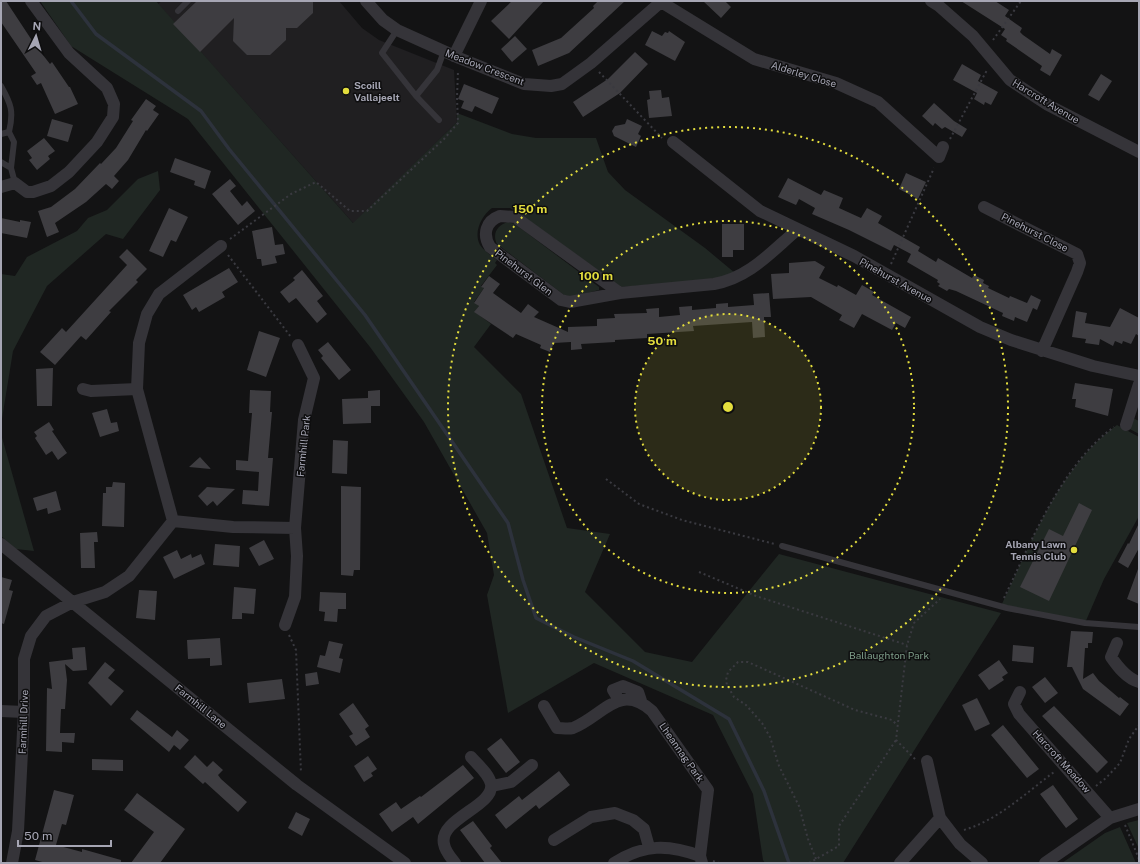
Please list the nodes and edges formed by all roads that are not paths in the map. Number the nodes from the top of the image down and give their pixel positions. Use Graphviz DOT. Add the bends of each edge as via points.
graph roads {
  1 [pos="31,1"];
  2 [pos="188,1"];
  3 [pos="366,1"];
  4 [pos="481,1"];
  5 [pos="931,1"];
  6 [pos="662,2"];
  7 [pos="178,11"];
  8 [pos="397,30"];
  9 [pos="452,55"];
  10 [pos="2,88"];
  11 [pos="416,96"];
  12 [pos="439,120"];
  13 [pos="9,132"];
  14 [pos="1,134"];
  15 [pos="673,142"];
  16 [pos="1139,152"];
  17 [pos="939,157"];
  18 [pos="1,162"];
  19 [pos="11,168"];
  20 [pos="15,183"];
  21 [pos="1,187"];
  22 [pos="984,207"];
  23 [pos="797,230"];
  24 [pos="221,246"];
  25 [pos="620,294"];
  26 [pos="298,346"];
  27 [pos="1042,351"];
  28 [pos="1139,376"];
  29 [pos="1139,384"];
  30 [pos="83,389"];
  31 [pos="137,389"];
  32 [pos="1126,425"];
  33 [pos="173,521"];
  34 [pos="295,528"];
  35 [pos="1,544"];
  36 [pos="782,546"];
  37 [pos="73,602"];
  38 [pos="285,625"];
  39 [pos="1139,627"];
  40 [pos="1117,643"];
  41 [pos="1111,657"];
  42 [pos="1103,667"];
  43 [pos="1139,682"];
  44 [pos="1020,692"];
  45 [pos="544,706"];
  46 [pos="1,711"];
  47 [pos="24,712"];
  48 [pos="471,757"];
  49 [pos="532,765"];
  50 [pos="928,767"];
  51 [pos="492,786"];
  52 [pos="1139,809"];
  53 [pos="1116,817"];
  54 [pos="940,818"];
  55 [pos="554,840"];
  56 [pos="649,847"];
  57 [pos="701,860"];
  58 [pos="616,862"];
  59 [pos="12,863"];
  60 [pos="405,863"];
  61 [pos="454,863"];
  62 [pos="900,863"];
  63 [pos="982,863"];
  64 [pos="1045,863"];
  1 -- 20 [label="street" via="69,53 107,88 114,104 113,117 98,142 69,172 51,186 27,192"];
  2 -- 7 [label="lane"];
  3 -- 8 [label="street, Meadow Crescent" via="383,20"];
  4 -- 9 [label="street"];
  5 -- 16 [label="street, Harcroft Avenue" via="973,36 1010,80 1048,105"];
  6 -- 9 [label="street, Meadow Crescent" via="592,63 562,84 524,84"];
  6 -- 17 [label="street, Alderley Close" via="754,59 836,83 878,102"];
  8 -- 9 [label="street, Meadow Crescent"];
  8 -- 11 [label="lane" via="382,53"];
  9 -- 11 [label="lane"];
  10 -- 13 [label="lane" via="11,104"];
  11 -- 12 [label="lane"];
  13 -- 14 [label="lane"];
  13 -- 19 [label="lane" via="14,142"];
  15 -- 23 [label="street, Pinehurst Avenue" via="751,205"];
  18 -- 19 [label="lane"];
  19 -- 20 [label="lane"];
  20 -- 21 [label="street"];
  22 -- 27 [label="street, Pinehurst Close" via="1077,254 1080,263 1077,272"];
  23 -- 25 [label="street, Pinehurst Glen" via="751,270 728,281"];
  23 -- 27 [label="street, Pinehurst Avenue" via="843,250 980,327"];
  24 -- 31 [label="street" via="159,294 147,314 139,344"];
  25 -- 25 [label="street, Pinehurst Glen" via="515,217 500,216 490,222 486,229 490,247 561,300 570,302"];
  26 -- 34 [label="street, Farmhill Park" via="314,378 304,420"];
  27 -- 28 [label="street, Pinehurst Avenue"];
  29 -- 32 [label="street"];
  30 -- 31 [label="street"];
  31 -- 33 [label="street"];
  33 -- 34 [label="street" via="234,527"];
  33 -- 37 [label="street" via="129,576 105,592"];
  34 -- 38 [label="street, Farmhill Park" via="295,597"];
  35 -- 37 [label="street, Farmhill Lane"];
  36 -- 39 [label="lane" via="1046,617"];
  37 -- 47 [label="street, Farmhill Drive" via="46,616 31,636 24,659"];
  37 -- 60 [label="street, Farmhill Lane" via="297,785"];
  40 -- 41 [label="street"];
  41 -- 42 [label="street"];
  41 -- 43 [label="street" via="1119,668 1134,681"];
  44 -- 53 [label="street, Harcroft Meadow" via="1009,704"];
  45 -- 57 [label="street, Lheannag Park" via="557,728 572,728 619,700 641,701 652,710 708,790"];
  46 -- 47 [label="street"];
  47 -- 59 [label="street, Farmhill Drive" via="18,831"];
  48 -- 51 [label="street" via="489,778"];
  49 -- 51 [label="street" via="511,782"];
  50 -- 54 [label="street"];
  51 -- 61 [label="street" via="489,794 447,829 443,836 444,845"];
  52 -- 53 [label="street"];
  53 -- 64 [label="street"];
  54 -- 62 [label="street"];
  54 -- 63 [label="street" via="960,844"];
  55 -- 56 [label="street" via="591,817 615,813 634,820 644,829"];
  56 -- 57 [label="street, Lheannag Park" via="682,850"];
  56 -- 58 [label="street, Lheannag Park"];
}
